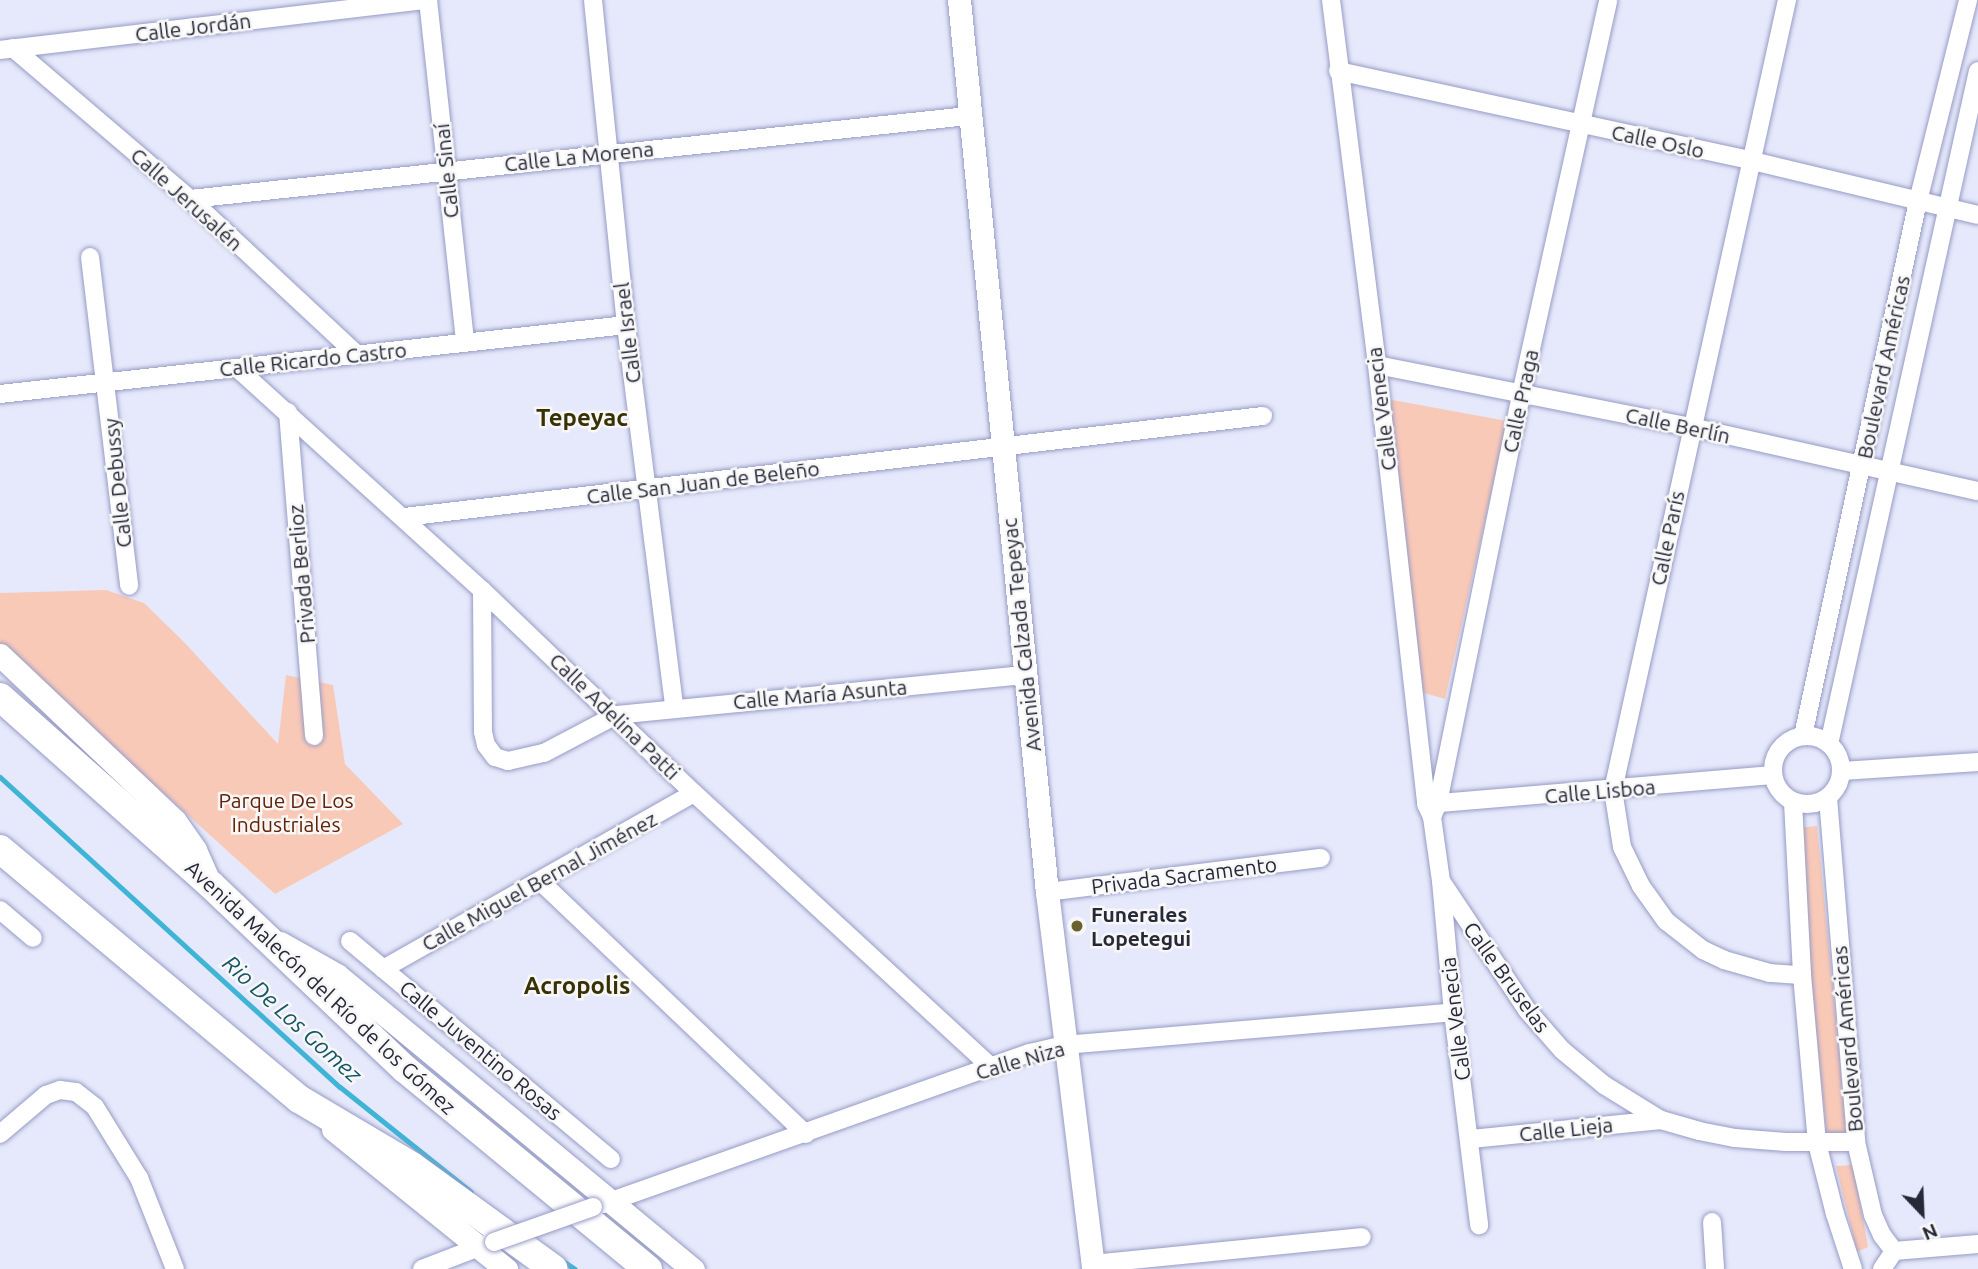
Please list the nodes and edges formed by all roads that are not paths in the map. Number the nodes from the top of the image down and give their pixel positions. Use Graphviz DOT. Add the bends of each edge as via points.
graph roads {
  1 [pos="428,0"];
  2 [pos="593,0"];
  3 [pos="958,0"];
  4 [pos="1331,0"];
  5 [pos="1608,0"];
  6 [pos="1787,0"];
  7 [pos="1968,0"];
  8 [pos="6,49"];
  9 [pos="1338,71"];
  10 [pos="1978,71"];
  11 [pos="968,116"];
  12 [pos="1579,125"];
  13 [pos="607,152"];
  14 [pos="1753,161"];
  15 [pos="446,170"];
  16 [pos="190,199"];
  17 [pos="1918,201"];
  18 [pos="1948,208"];
  19 [pos="1978,215"];
  20 [pos="90,257"];
  21 [pos="626,325"];
  22 [pos="465,342"];
  23 [pos="356,354"];
  24 [pos="1377,365"];
  25 [pos="237,368"];
  26 [pos="106,381"];
  27 [pos="0,394"];
  28 [pos="1521,394"];
  29 [pos="288,412"];
  30 [pos="1262,416"];
  31 [pos="1690,427"];
  32 [pos="1002,448"];
  33 [pos="1862,465"];
  34 [pos="1891,472"];
  35 [pos="647,488"];
  36 [pos="1978,491"];
  37 [pos="404,517"];
  38 [pos="129,586"];
  39 [pos="482,590"];
  40 [pos="0,655"];
  41 [pos="1025,675"];
  42 [pos="0,697"];
  43 [pos="674,707"];
  44 [pos="616,715"];
  45 [pos="314,736"];
  46 [pos="1803,736"];
  47 [pos="1829,744"];
  48 [pos="1978,762"];
  49 [pos="1842,771"];
  50 [pos="1773,775"];
  51 [pos="1613,790"];
  52 [pos="694,793"];
  53 [pos="1828,798"];
  54 [pos="1793,802"];
  55 [pos="1432,808"];
  56 [pos="0,849"];
  57 [pos="1321,858"];
  58 [pos="540,881"];
  59 [pos="1441,881"];
  60 [pos="211,885"];
  61 [pos="1047,891"];
  62 [pos="0,910"];
  63 [pos="33,938"];
  64 [pos="267,938"];
  65 [pos="350,941"];
  66 [pos="383,969"];
  67 [pos="1802,975"];
  68 [pos="1453,1012"];
  69 [pos="1064,1045"];
  70 [pos="990,1067"];
  71 [pos="299,1099"];
  72 [pos="1661,1120"];
  73 [pos="0,1134"];
  74 [pos="806,1134"];
  75 [pos="1471,1139"];
  76 [pos="1856,1142"];
  77 [pos="1817,1143"];
  78 [pos="611,1159"];
  79 [pos="600,1204"];
  80 [pos="1712,1222"];
  81 [pos="1479,1225"];
  82 [pos="1362,1237"];
  83 [pos="486,1244"];
  84 [pos="1978,1244"];
  85 [pos="1894,1251"];
  86 [pos="1093,1267"];
  87 [pos="175,1269"];
  88 [pos="422,1269"];
  89 [pos="506,1269"];
  90 [pos="554,1269"];
  91 [pos="648,1269"];
  92 [pos="692,1269"];
  93 [pos="1715,1269"];
  94 [pos="1853,1269"];
  95 [pos="1882,1269"];
  1 -- 8 [label="street, Calle Jordán"];
  1 -- 15 [label="street, Calle Sinaí"];
  2 -- 13 [label="street, Calle Israel"];
  3 -- 11 [label="street, Avenida Calzada Tepeyac"];
  4 -- 9 [label="street, Calle Venecia"];
  5 -- 12 [label="street, Calle Praga"];
  6 -- 14 [label="street, Calle París"];
  7 -- 17 [label="street, Boulevard Américas"];
  8 -- 16 [label="street, Calle Jerusalén"];
  9 -- 12 [label="street, Calle Oslo"];
  9 -- 24 [label="street, Calle Venecia"];
  10 -- 18 [label="street, Boulevard Américas"];
  11 -- 13 [label="street, Calle La Morena"];
  11 -- 32 [label="street, Avenida Calzada Tepeyac"];
  12 -- 14 [label="street, Calle Oslo"];
  12 -- 28 [label="street, Calle Praga"];
  13 -- 15 [label="street, Calle La Morena"];
  13 -- 21 [label="street, Calle Israel"];
  14 -- 17 [label="street, Calle Oslo"];
  14 -- 31 [label="street, Calle París"];
  15 -- 16 [label="street, Calle La Morena"];
  15 -- 22 [label="street, Calle Sinaí"];
  16 -- 23 [label="street, Calle Jerusalén"];
  17 -- 18 [label="street, Calle Oslo"];
  17 -- 33 [label="street, Boulevard Américas"];
  18 -- 19 [label="street, Calle Oslo"];
  18 -- 34 [label="street, Boulevard Américas"];
  20 -- 26 [label="street, Calle Debussy"];
  21 -- 22 [label="street, Calle Ricardo Castro"];
  21 -- 35 [label="street, Calle Israel"];
  22 -- 23 [label="street, Calle Ricardo Castro"];
  23 -- 25 [label="street, Calle Ricardo Castro"];
  24 -- 28 [label="street, Calle Berlín"];
  24 -- 55 [label="street, Calle Venecia"];
  25 -- 26 [label="street, Calle Ricardo Castro"];
  25 -- 29 [label="street, Calle Adelina Patti"];
  26 -- 27 [label="street, Calle Ricardo Castro"];
  26 -- 38 [label="street, Calle Debussy"];
  28 -- 31 [label="street, Calle Berlín"];
  28 -- 55 [label="street, Calle Praga"];
  29 -- 37 [label="street, Calle Adelina Patti"];
  29 -- 45 [label="street, Privada Berlioz"];
  30 -- 32 [label="street, Calle San Juan de Beleño"];
  31 -- 33 [label="street, Calle Berlín"];
  31 -- 51 [label="street, Calle París"];
  32 -- 35 [label="street, Calle San Juan de Beleño"];
  32 -- 41 [label="street, Avenida Calzada Tepeyac"];
  33 -- 34 [label="street, Calle Berlín"];
  33 -- 46 [label="street, Boulevard Américas"];
  34 -- 36 [label="street, Calle Berlín"];
  34 -- 47 [label="street, Boulevard Américas"];
  35 -- 37 [label="street, Calle San Juan de Beleño"];
  35 -- 43 [label="street, Calle Israel"];
  37 -- 39 [label="street, Calle Adelina Patti"];
  39 -- 44 [label="street, Calle Adelina Patti"];
  39 -- 44 [label="street, Calle María Asunta" via="483,732 495,757 508,761 544,753"];
  40 -- 60 [label="street" via="174,821 195,850"];
  41 -- 43 [label="street, Calle María Asunta"];
  41 -- 61 [label="street, Avenida Calzada Tepeyac"];
  42 -- 60 [label="main road, Avenida Malecón del Río de los Gómez"];
  43 -- 44 [label="street, Calle María Asunta"];
  44 -- 52 [label="street, Calle Adelina Patti"];
  46 -- 47 [label="street"];
  46 -- 50 [label="street" via="1792,739 1777,754"];
  47 -- 49 [label="street" via="1839,756"];
  48 -- 49 [label="street"];
  49 -- 53 [label="street"];
  50 -- 51 [label="street, Calle Lisboa"];
  50 -- 54 [label="street" via="1779,791"];
  51 -- 55 [label="street, Calle Lisboa"];
  51 -- 67 [label="street, Calle París" via="1622,847 1641,886 1666,921 1724,960 1770,973"];
  52 -- 58 [label="street, Calle Miguel Bernal Jiménez"];
  52 -- 70 [label="street, Calle Adelina Patti"];
  53 -- 54 [label="street" via="1811,805"];
  53 -- 76 [label="street, Boulevard Américas"];
  54 -- 67 [label="street, Boulevard Américas"];
  55 -- 59 [label="street, Calle Venecia"];
  56 -- 71 [label="main road"];
  57 -- 61 [label="street, Privada Sacramento"];
  58 -- 66 [label="street, Calle Miguel Bernal Jiménez"];
  58 -- 74 [label="street"];
  59 -- 68 [label="street, Calle Venecia"];
  59 -- 72 [label="street, Calle Bruselas" via="1527,1010 1562,1050 1604,1085"];
  60 -- 64 [label="main road, Avenida Malecón del Río de los Gómez"];
  61 -- 69 [label="street, Avenida Calzada Tepeyac"];
  62 -- 63 [label="street"];
  64 -- 79 [label="street, Calle Juventino Rosas" via="337,975"];
  64 -- 91 [label="main road, Avenida Malecón del Río de los Gómez" via="405,1069"];
  65 -- 66 [label="street, Calle Juventino Rosas"];
  66 -- 78 [label="street, Calle Juventino Rosas"];
  67 -- 77 [label="street, Boulevard Américas"];
  68 -- 69 [label="street, Calle Niza"];
  68 -- 75 [label="street, Calle Venecia"];
  69 -- 70 [label="street, Calle Niza"];
  69 -- 86 [label="street, Avenida Calzada Tepeyac"];
  70 -- 74 [label="street, Calle Niza"];
  71 -- 83 [label="street" via="372,1163"];
  71 -- 90 [label="main road" via="412,1166"];
  72 -- 75 [label="street, Calle Lieja"];
  72 -- 77 [label="street, Calle Bruselas" via="1735,1138"];
  73 -- 87 [label="street" via="46,1095 60,1090 76,1092 95,1107 139,1178"];
  74 -- 79 [label="street, Calle Niza"];
  75 -- 81 [label="street, Calle Venecia"];
  76 -- 77 [label="street, Calle Bruselas"];
  76 -- 85 [label="street, Boulevard Américas" via="1873,1215"];
  77 -- 94 [label="street, Boulevard Américas"];
  79 -- 83 [label="street, Calle Niza, bridge"];
  79 -- 92 [label="street"];
  80 -- 93 [label="street"];
  82 -- 86 [label="street"];
  83 -- 88 [label="street, Calle Niza"];
  83 -- 89 [label="street"];
  84 -- 85 [label="street"];
  85 -- 95 [label="street"];
}
